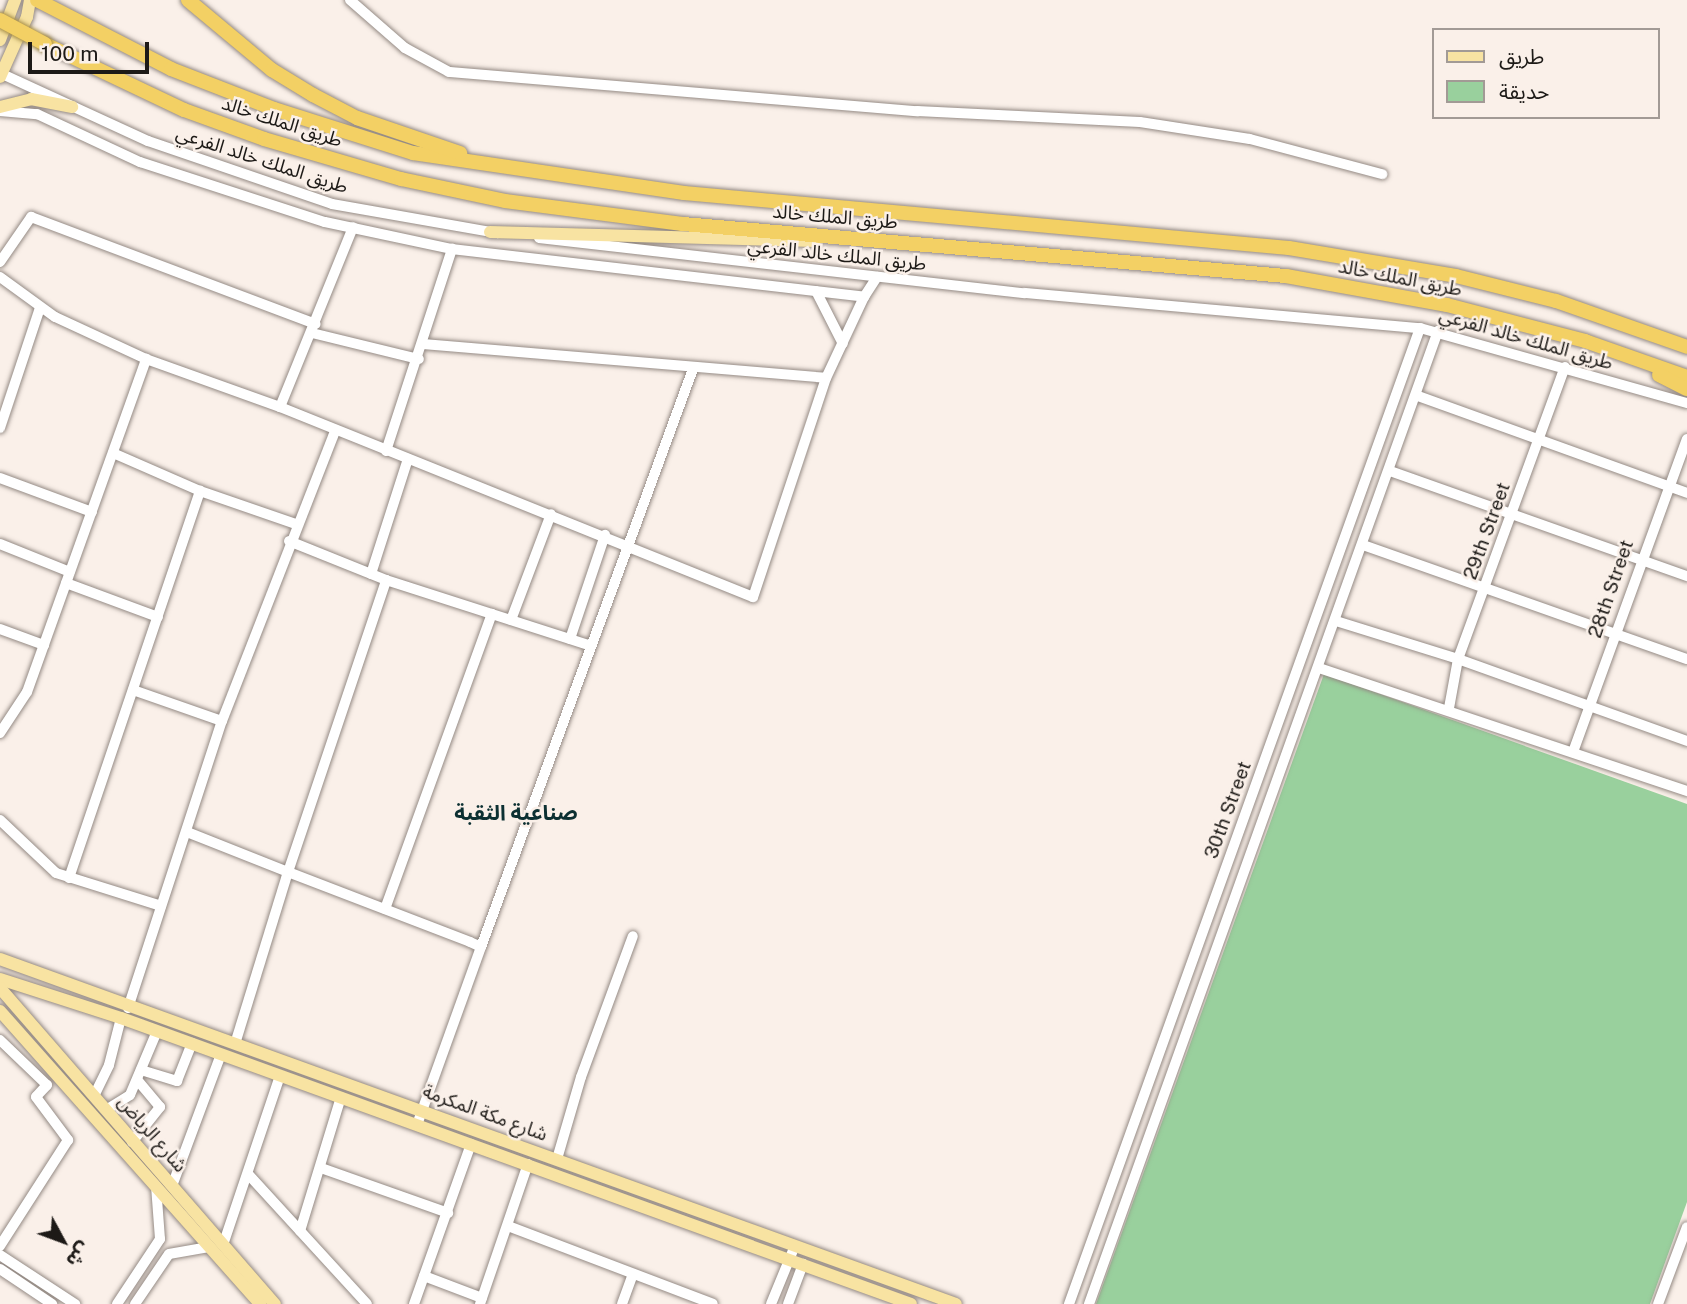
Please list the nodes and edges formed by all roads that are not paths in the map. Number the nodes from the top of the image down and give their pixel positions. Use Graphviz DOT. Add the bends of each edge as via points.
graph roads {
  1 [pos="15,0"];
  2 [pos="30,0"];
  3 [pos="37,0"];
  4 [pos="188,0"];
  5 [pos="197,0"];
  6 [pos="350,0"];
  7 [pos="0,20"];
  8 [pos="236,38"];
  9 [pos="0,40"];
  10 [pos="1,75"];
  11 [pos="72,107"];
  12 [pos="0,109"];
  13 [pos="508,168"];
  14 [pos="1382,174"];
  15 [pos="353,227"];
  16 [pos="490,232"];
  17 [pos="909,243"];
  18 [pos="452,249"];
  19 [pos="0,262"];
  20 [pos="0,277"];
  21 [pos="877,277"];
  22 [pos="816,291"];
  23 [pos="864,297"];
  24 [pos="40,308"];
  25 [pos="314,328"];
  26 [pos="1420,328"];
  27 [pos="1438,331"];
  28 [pos="1585,341"];
  29 [pos="423,344"];
  30 [pos="843,344"];
  31 [pos="1687,347"];
  32 [pos="146,359"];
  33 [pos="419,359"];
  34 [pos="1565,367"];
  35 [pos="693,369"];
  36 [pos="1687,377"];
  37 [pos="826,379"];
  38 [pos="1687,388"];
  39 [pos="1418,396"];
  40 [pos="4,403"];
  41 [pos="1687,403"];
  42 [pos="280,407"];
  43 [pos="0,428"];
  44 [pos="335,431"];
  45 [pos="1539,439"];
  46 [pos="1687,439"];
  47 [pos="386,451"];
  48 [pos="113,453"];
  49 [pos="408,459"];
  50 [pos="1390,471"];
  51 [pos="0,478"];
  52 [pos="1667,485"];
  53 [pos="200,491"];
  54 [pos="1687,493"];
  55 [pos="92,512"];
  56 [pos="1513,512"];
  57 [pos="551,514"];
  58 [pos="296,524"];
  59 [pos="605,535"];
  60 [pos="289,541"];
  61 [pos="0,544"];
  62 [pos="627,544"];
  63 [pos="1363,545"];
  64 [pos="1640,559"];
  65 [pos="70,572"];
  66 [pos="371,574"];
  67 [pos="1687,576"];
  68 [pos="386,580"];
  69 [pos="66,583"];
  70 [pos="1486,587"];
  71 [pos="492,614"];
  72 [pos="158,617"];
  73 [pos="511,620"];
  74 [pos="1336,621"];
  75 [pos="0,629"];
  76 [pos="1614,632"];
  77 [pos="570,639"];
  78 [pos="44,645"];
  79 [pos="591,646"];
  80 [pos="1458,659"];
  81 [pos="1687,659"];
  82 [pos="1319,667"];
  83 [pos="133,690"];
  84 [pos="1449,708"];
  85 [pos="1590,708"];
  86 [pos="222,721"];
  87 [pos="0,733"];
  88 [pos="1687,741"];
  89 [pos="1573,752"];
  90 [pos="1687,791"];
  91 [pos="0,820"];
  92 [pos="187,832"];
  93 [pos="288,872"];
  94 [pos="69,878"];
  95 [pos="161,906"];
  96 [pos="385,909"];
  97 [pos="633,936"];
  98 [pos="481,947"];
  99 [pos="0,959"];
  100 [pos="0,979"];
  101 [pos="22,986"];
  102 [pos="0,988"];
  103 [pos="14,1004"];
  104 [pos="0,1012"];
  105 [pos="125,1013"];
  106 [pos="157,1031"];
  107 [pos="0,1040"];
  108 [pos="192,1043"];
  109 [pos="235,1044"];
  110 [pos="221,1054"];
  111 [pos="51,1057"];
  112 [pos="291,1065"];
  113 [pos="141,1070"];
  114 [pos="276,1074"];
  115 [pos="138,1081"];
  116 [pos="94,1096"];
  117 [pos="341,1097"];
  118 [pos="106,1110"];
  119 [pos="421,1111"];
  120 [pos="417,1125"];
  121 [pos="132,1142"];
  122 [pos="471,1144"];
  123 [pos="557,1159"];
  124 [pos="528,1164"];
  125 [pos="321,1168"];
  126 [pos="248,1174"];
  127 [pos="156,1186"];
  128 [pos="172,1186"];
  129 [pos="448,1213"];
  130 [pos="508,1226"];
  131 [pos="1687,1227"];
  132 [pos="300,1230"];
  133 [pos="1684,1243"];
  134 [pos="156,1245"];
  135 [pos="223,1245"];
  136 [pos="0,1246"];
  137 [pos="207,1247"];
  138 [pos="169,1254"];
  139 [pos="791,1254"];
  140 [pos="0,1255"];
  141 [pos="803,1264"];
  142 [pos="0,1269"];
  143 [pos="633,1274"];
  144 [pos="424,1276"];
  145 [pos="481,1301"];
  146 [pos="694,1301"];
  147 [pos="52,1304"];
  148 [pos="75,1304"];
  149 [pos="117,1304"];
  150 [pos="135,1304"];
  151 [pos="260,1304"];
  152 [pos="275,1304"];
  153 [pos="368,1304"];
  154 [pos="414,1304"];
  155 [pos="622,1304"];
  156 [pos="713,1304"];
  157 [pos="771,1304"];
  158 [pos="788,1304"];
  159 [pos="911,1304"];
  160 [pos="956,1304"];
  161 [pos="1069,1304"];
  162 [pos="1089,1304"];
  163 [pos="1658,1304"];
  1 -- 9 [label="main road"];
  2 -- 10 [label="main road"];
  3 -- 13 [label="highway, طريق الملك خالد" via="171,69 274,109 413,153"];
  4 -- 8 [label="highway"];
  5 -- 8 [label="highway"];
  6 -- 14 [label="street" via="405,48 449,72 916,111 1140,122 1250,139"];
  7 -- 17 [label="highway, طريق الملك خالد, bridge" via="184,110 401,179 505,201 683,224"];
  8 -- 13 [label="highway" via="272,70 357,118"];
  10 -- 11 [label="street, طريق الملك خالد الفرعي"];
  11 -- 12 [label="main road" via="31,99"];
  11 -- 16 [label="street, طريق الملك خالد الفرعي" via="148,141 332,204"];
  12 -- 15 [label="street" via="37,114 140,162"];
  13 -- 31 [label="highway, طريق الملك خالد" via="684,193 1289,248 1456,276 1556,301"];
  15 -- 18 [label="street"];
  15 -- 25 [label="street"];
  16 -- 17 [label="main road"];
  16 -- 21 [label="street, طريق الملك خالد الفرعي"];
  17 -- 28 [label="highway, طريق الملك خالد" via="1286,276 1447,305"];
  18 -- 22 [label="street"];
  18 -- 29 [label="street"];
  19 -- 25 [label="street" via="31,217"];
  20 -- 24 [label="street"];
  21 -- 23 [label="street"];
  21 -- 26 [label="street, طريق الملك خالد الفرعي"];
  22 -- 23 [label="street"];
  22 -- 30 [label="street"];
  23 -- 30 [label="street"];
  24 -- 32 [label="street"];
  24 -- 40 [label="street"];
  25 -- 33 [label="street"];
  25 -- 42 [label="street"];
  26 -- 27 [label="street, طريق الملك خالد الفرعي"];
  26 -- 161 [label="street, 30th Street"];
  27 -- 34 [label="street, طريق الملك خالد الفرعي"];
  27 -- 39 [label="street, 30th Street"];
  28 -- 36 [label="highway, طريق الملك خالد"];
  28 -- 38 [label="highway"];
  29 -- 33 [label="street"];
  29 -- 35 [label="street"];
  30 -- 37 [label="street"];
  32 -- 42 [label="street"];
  32 -- 48 [label="street"];
  33 -- 47 [label="street"];
  34 -- 41 [label="street, طريق الملك خالد الفرعي"];
  34 -- 45 [label="street, 29th Street"];
  35 -- 37 [label="street"];
  35 -- 62 [label="street"];
  37 -- 62 [label="street" via="753,597"];
  39 -- 45 [label="street"];
  39 -- 50 [label="street, 30th Street"];
  40 -- 43 [label="street"];
  42 -- 44 [label="street"];
  44 -- 47 [label="street"];
  44 -- 58 [label="street"];
  45 -- 52 [label="street"];
  45 -- 56 [label="street, 29th Street"];
  46 -- 52 [label="street, 28th Street"];
  47 -- 49 [label="street"];
  48 -- 53 [label="street"];
  48 -- 55 [label="street"];
  49 -- 57 [label="street"];
  49 -- 66 [label="street"];
  50 -- 56 [label="street"];
  50 -- 63 [label="street, 30th Street"];
  51 -- 55 [label="street"];
  52 -- 54 [label="street"];
  52 -- 64 [label="street, 28th Street"];
  53 -- 58 [label="street"];
  53 -- 72 [label="street"];
  55 -- 65 [label="street"];
  56 -- 64 [label="street"];
  56 -- 70 [label="street, 29th Street"];
  57 -- 59 [label="street"];
  57 -- 73 [label="street"];
  58 -- 60 [label="street"];
  59 -- 62 [label="street"];
  59 -- 77 [label="street"];
  60 -- 66 [label="street"];
  60 -- 86 [label="street"];
  61 -- 65 [label="street"];
  62 -- 79 [label="street"];
  63 -- 70 [label="street"];
  63 -- 74 [label="street, 30th Street"];
  64 -- 67 [label="street"];
  64 -- 76 [label="street, 28th Street"];
  65 -- 69 [label="street"];
  66 -- 68 [label="street"];
  68 -- 71 [label="street"];
  68 -- 93 [label="street"];
  69 -- 72 [label="street"];
  69 -- 78 [label="street"];
  70 -- 76 [label="street"];
  70 -- 80 [label="street, 29th Street"];
  71 -- 73 [label="street"];
  71 -- 96 [label="street"];
  72 -- 83 [label="street"];
  73 -- 77 [label="street"];
  74 -- 80 [label="street"];
  74 -- 82 [label="street, 30th Street"];
  75 -- 78 [label="street"];
  76 -- 81 [label="street"];
  76 -- 85 [label="street, 28th Street"];
  77 -- 79 [label="street"];
  78 -- 87 [label="street" via="27,692"];
  79 -- 98 [label="street"];
  80 -- 84 [label="street, 29th Street"];
  80 -- 85 [label="street"];
  82 -- 84 [label="street"];
  82 -- 162 [label="street, 30th Street"];
  83 -- 86 [label="street"];
  83 -- 94 [label="street"];
  84 -- 89 [label="street"];
  85 -- 88 [label="street"];
  85 -- 89 [label="street, 28th Street"];
  86 -- 92 [label="street"];
  89 -- 90 [label="street"];
  91 -- 94 [label="street" via="55,873"];
  92 -- 93 [label="street"];
  92 -- 95 [label="street"];
  93 -- 96 [label="street"];
  93 -- 109 [label="street"];
  94 -- 95 [label="street"];
  95 -- 105 [label="street"];
  96 -- 98 [label="street"];
  97 -- 123 [label="street" via="581,1077"];
  98 -- 119 [label="street"];
  99 -- 105 [label="main road, شارع مكة المكرمة"];
  100 -- 101 [label="main road, شارع مكة المكرمة"];
  101 -- 103 [label="main road"];
  101 -- 105 [label="main road, شارع مكة المكرمة"];
  102 -- 103 [label="main road, شارع الرياض"];
  103 -- 111 [label="main road, شارع الرياض"];
  104 -- 111 [label="main road, شارع الرياض"];
  105 -- 106 [label="main road, شارع مكة المكرمة"];
  105 -- 109 [label="main road, شارع مكة المكرمة"];
  105 -- 116 [label="street"];
  106 -- 108 [label="main road, شارع مكة المكرمة"];
  106 -- 113 [label="street"];
  107 -- 136 [label="street" via="47,1086 36,1097 68,1140"];
  108 -- 110 [label="main road, شارع مكة المكرمة"];
  108 -- 113 [label="street" via="177,1081"];
  109 -- 112 [label="main road, شارع مكة المكرمة"];
  110 -- 114 [label="main road, شارع مكة المكرمة"];
  110 -- 128 [label="street"];
  111 -- 116 [label="main road, شارع الرياض"];
  111 -- 127 [label="main road, شارع الرياض"];
  112 -- 114 [label="main road" via="275,1067"];
  112 -- 119 [label="main road, شارع مكة المكرمة"];
  113 -- 115 [label="street"];
  114 -- 117 [label="main road, شارع مكة المكرمة"];
  114 -- 126 [label="street"];
  115 -- 118 [label="street" via="130,1095"];
  115 -- 121 [label="street" via="160,1107"];
  116 -- 118 [label="main road, شارع الرياض"];
  117 -- 120 [label="main road, شارع مكة المكرمة"];
  117 -- 125 [label="street"];
  118 -- 121 [label="main road, شارع الرياض"];
  119 -- 120 [label="street"];
  119 -- 123 [label="main road, شارع مكة المكرمة"];
  120 -- 122 [label="main road, شارع مكة المكرمة"];
  121 -- 128 [label="main road, شارع الرياض"];
  122 -- 124 [label="main road, شارع مكة المكرمة"];
  122 -- 129 [label="street"];
  123 -- 139 [label="main road, شارع مكة المكرمة"];
  124 -- 130 [label="street"];
  124 -- 139 [label="main road, شارع مكة المكرمة"];
  125 -- 129 [label="street"];
  125 -- 132 [label="street"];
  126 -- 132 [label="street"];
  126 -- 135 [label="street"];
  127 -- 134 [label="street" via="160,1240"];
  127 -- 137 [label="main road, شارع الرياض"];
  128 -- 135 [label="main road, شارع الرياض"];
  129 -- 144 [label="street"];
  130 -- 143 [label="street"];
  130 -- 145 [label="street"];
  131 -- 133 [label="street"];
  132 -- 153 [label="street"];
  133 -- 163 [label="street"];
  134 -- 138 [label="street"];
  134 -- 149 [label="street"];
  135 -- 152 [label="main road, شارع الرياض"];
  137 -- 138 [label="street"];
  137 -- 151 [label="main road, شارع الرياض"];
  138 -- 150 [label="street"];
  139 -- 141 [label="main road, شارع مكة المكرمة"];
  139 -- 157 [label="street"];
  139 -- 160 [label="main road, شارع مكة المكرمة"];
  140 -- 148 [label="street"];
  141 -- 158 [label="street"];
  141 -- 159 [label="main road, شارع مكة المكرمة"];
  142 -- 147 [label="street"];
  143 -- 146 [label="street"];
  143 -- 155 [label="street"];
  144 -- 145 [label="street"];
  144 -- 154 [label="street"];
  146 -- 156 [label="street"];
}
